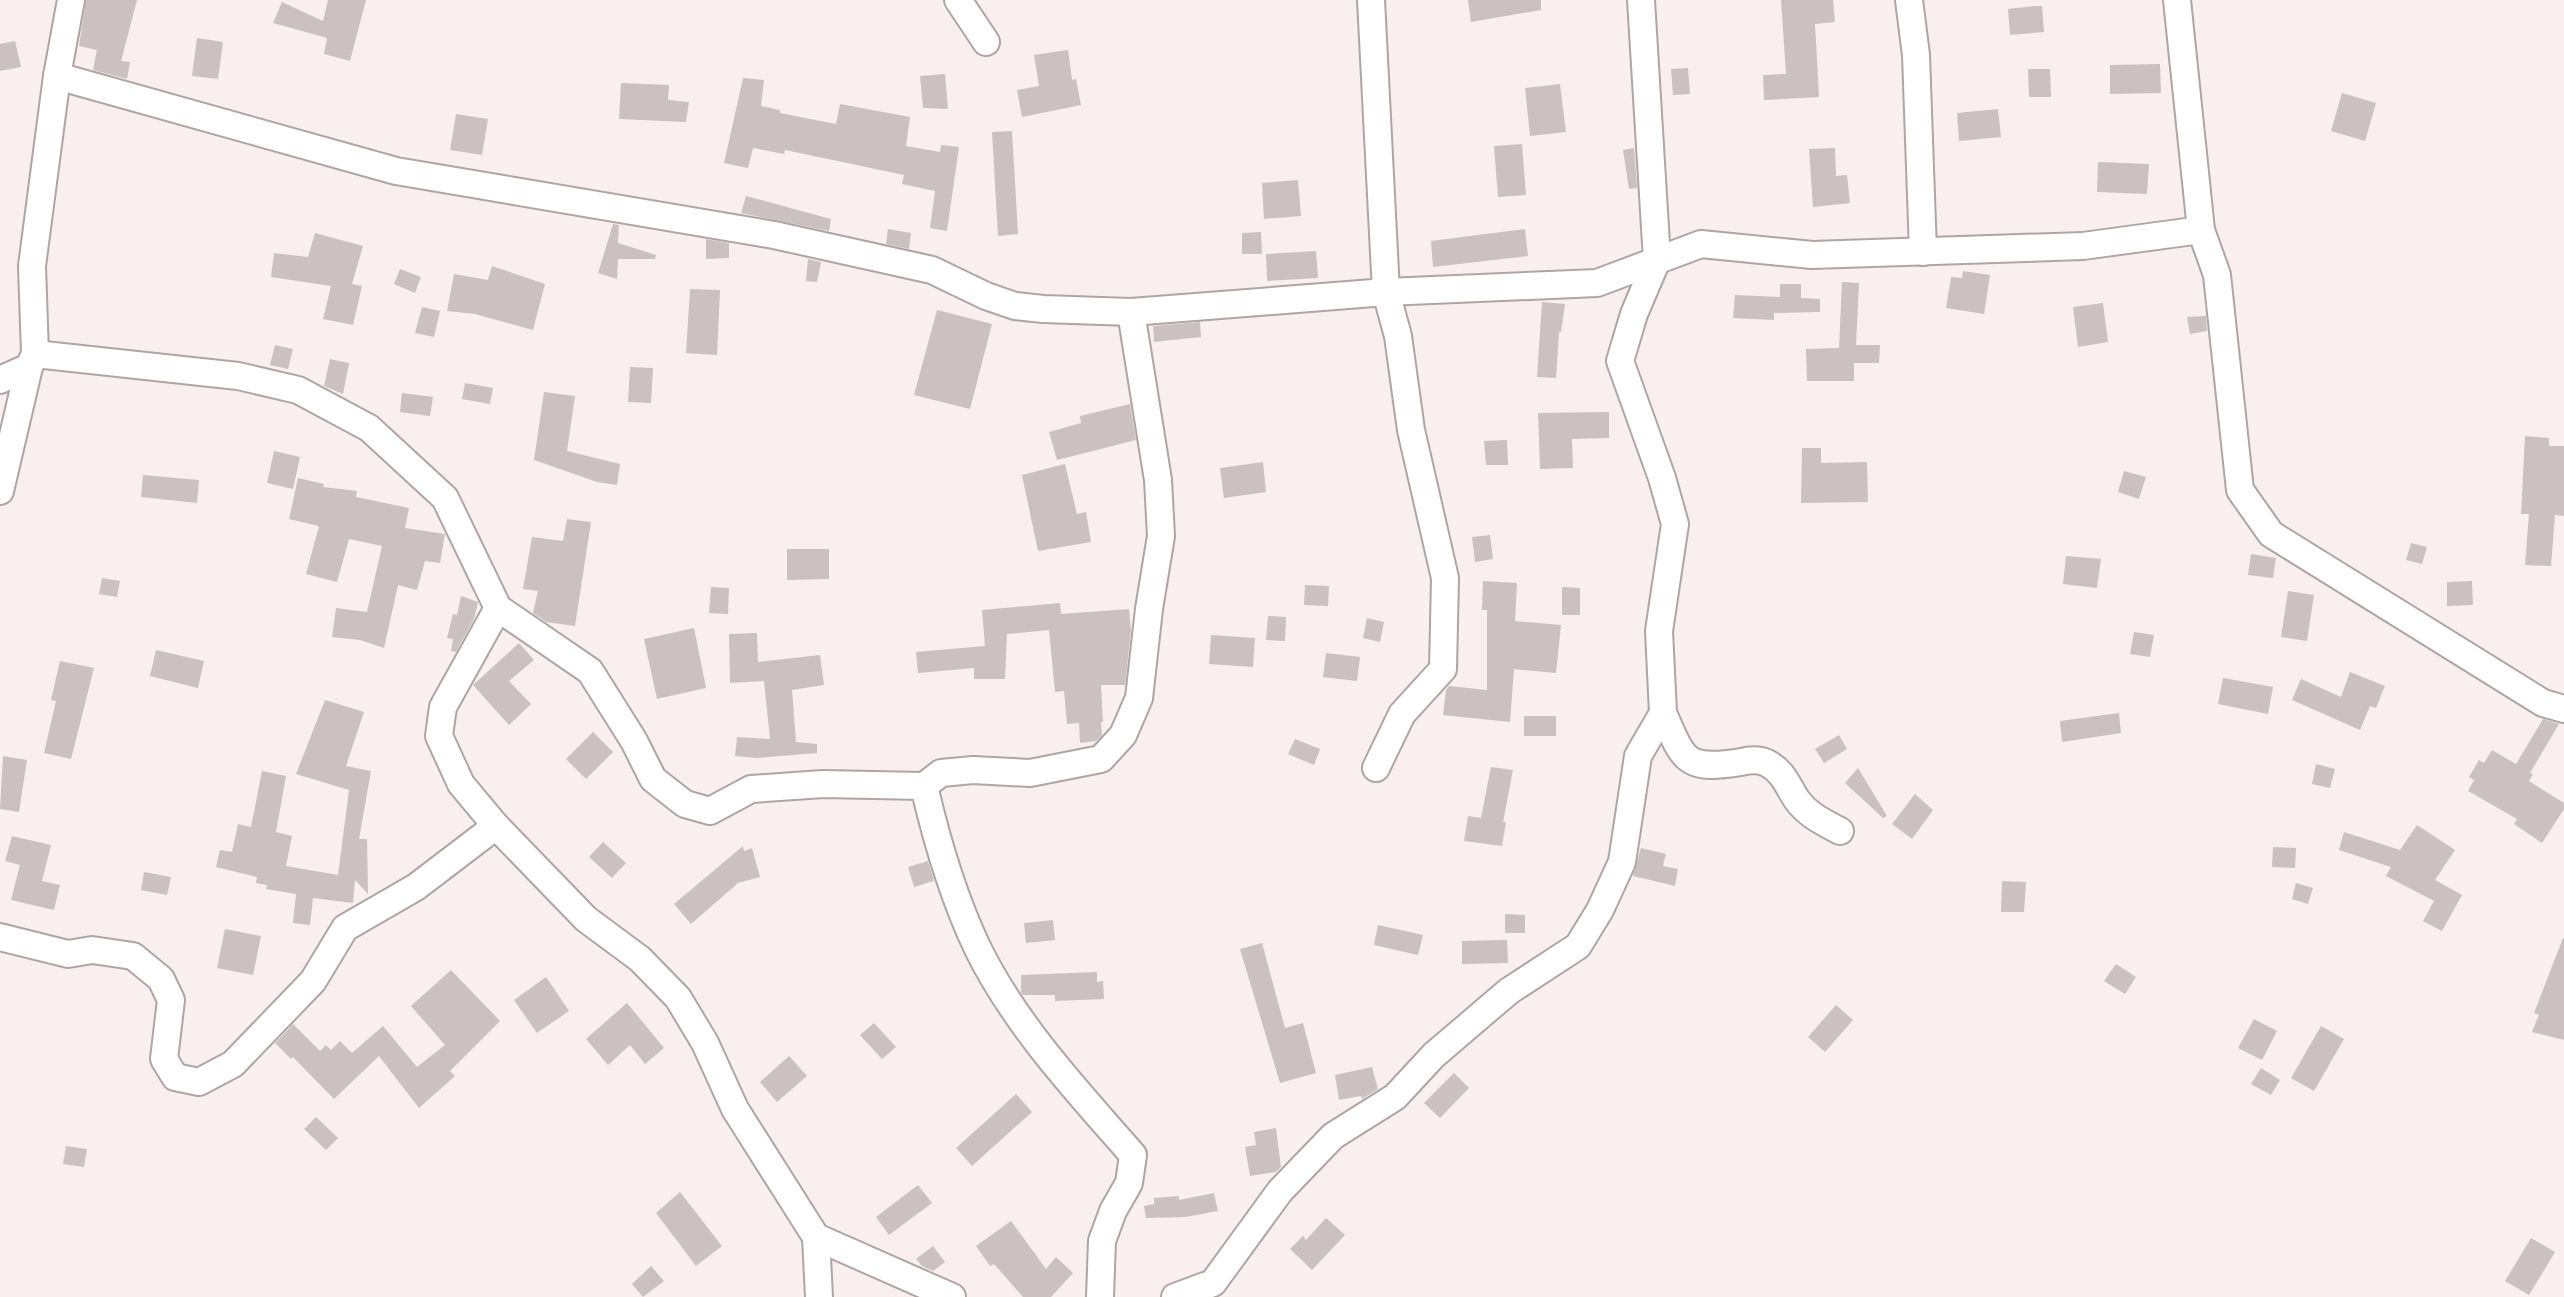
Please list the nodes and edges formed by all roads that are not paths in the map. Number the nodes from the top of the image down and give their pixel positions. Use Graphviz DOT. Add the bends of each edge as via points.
graph roads {
  1 [pos="71,0"];
  2 [pos="958,0"];
  3 [pos="1371,0"];
  4 [pos="1641,0"];
  5 [pos="1909,0"];
  6 [pos="2177,0"];
  7 [pos="986,42"];
  8 [pos="57,76"];
  9 [pos="2201,230"];
  10 [pos="1923,251"];
  11 [pos="1657,261"];
  12 [pos="1386,292"];
  13 [pos="1131,312"];
  14 [pos="32,360"];
  15 [pos="0,380"];
  16 [pos="0,491"];
  17 [pos="498,608"];
  18 [pos="2564,709"];
  19 [pos="1662,713"];
  20 [pos="1376,768"];
  21 [pos="923,786"];
  22 [pos="496,826"];
  23 [pos="1840,831"];
  24 [pos="0,937"];
  25 [pos="816,1237"];
  26 [pos="819,1297"];
  27 [pos="952,1297"];
  28 [pos="1100,1297"];
  29 [pos="1175,1297"];
  1 -- 8 [label="street"];
  2 -- 7 [label="street"];
  3 -- 12 [label="street"];
  4 -- 11 [label="street"];
  5 -- 10 [label="street" via="1916,55"];
  6 -- 9 [label="street"];
  8 -- 13 [label="street" via="396,171 774,235 932,270 1015,306"];
  8 -- 14 [label="street" via="32,266"];
  9 -- 10 [label="street" via="2083,246"];
  9 -- 18 [label="street" via="2217,275 2240,490 2271,534 2543,703"];
  10 -- 11 [label="street" via="1812,256 1701,244"];
  11 -- 12 [label="street" via="1597,283"];
  11 -- 19 [label="street" via="1620,361 1675,524 1659,631"];
  12 -- 13 [label="street"];
  12 -- 20 [label="street" via="1445,578 1443,668 1402,714"];
  13 -- 21 [label="street" via="1158,480 1161,536 1139,698 1123,735 1101,758 1030,773 941,772"];
  14 -- 15 [label="street"];
  14 -- 16 [label="street"];
  14 -- 17 [label="street" via="238,376 298,390 369,428 445,498"];
  17 -- 21 [label="street" via="590,671 653,779 685,804 710,811 751,789 823,784"];
  17 -- 22 [label="street" via="443,707 439,736 461,785"];
  19 -- 23 [label="street" via="1677,746 1691,761 1704,766 1765,762 1784,775 1812,817"];
  19 -- 29 [label="street" via="1638,757 1622,862 1578,946 1509,991 1434,1055 1395,1097 1333,1136 1280,1191 1213,1283"];
  21 -- 28 [label="street" via="939,851 978,949 1020,1019 1133,1155 1129,1183 1102,1241"];
  22 -- 24 [label="street" via="416,887 345,928 313,981 233,1064 199,1082 175,1077 164,1059 171,1000 161,979 133,956 92,950 68,954"];
  22 -- 25 [label="street" via="586,919 640,959 678,998 735,1109"];
  25 -- 26 [label="street"];
  25 -- 27 [label="street"];
}
